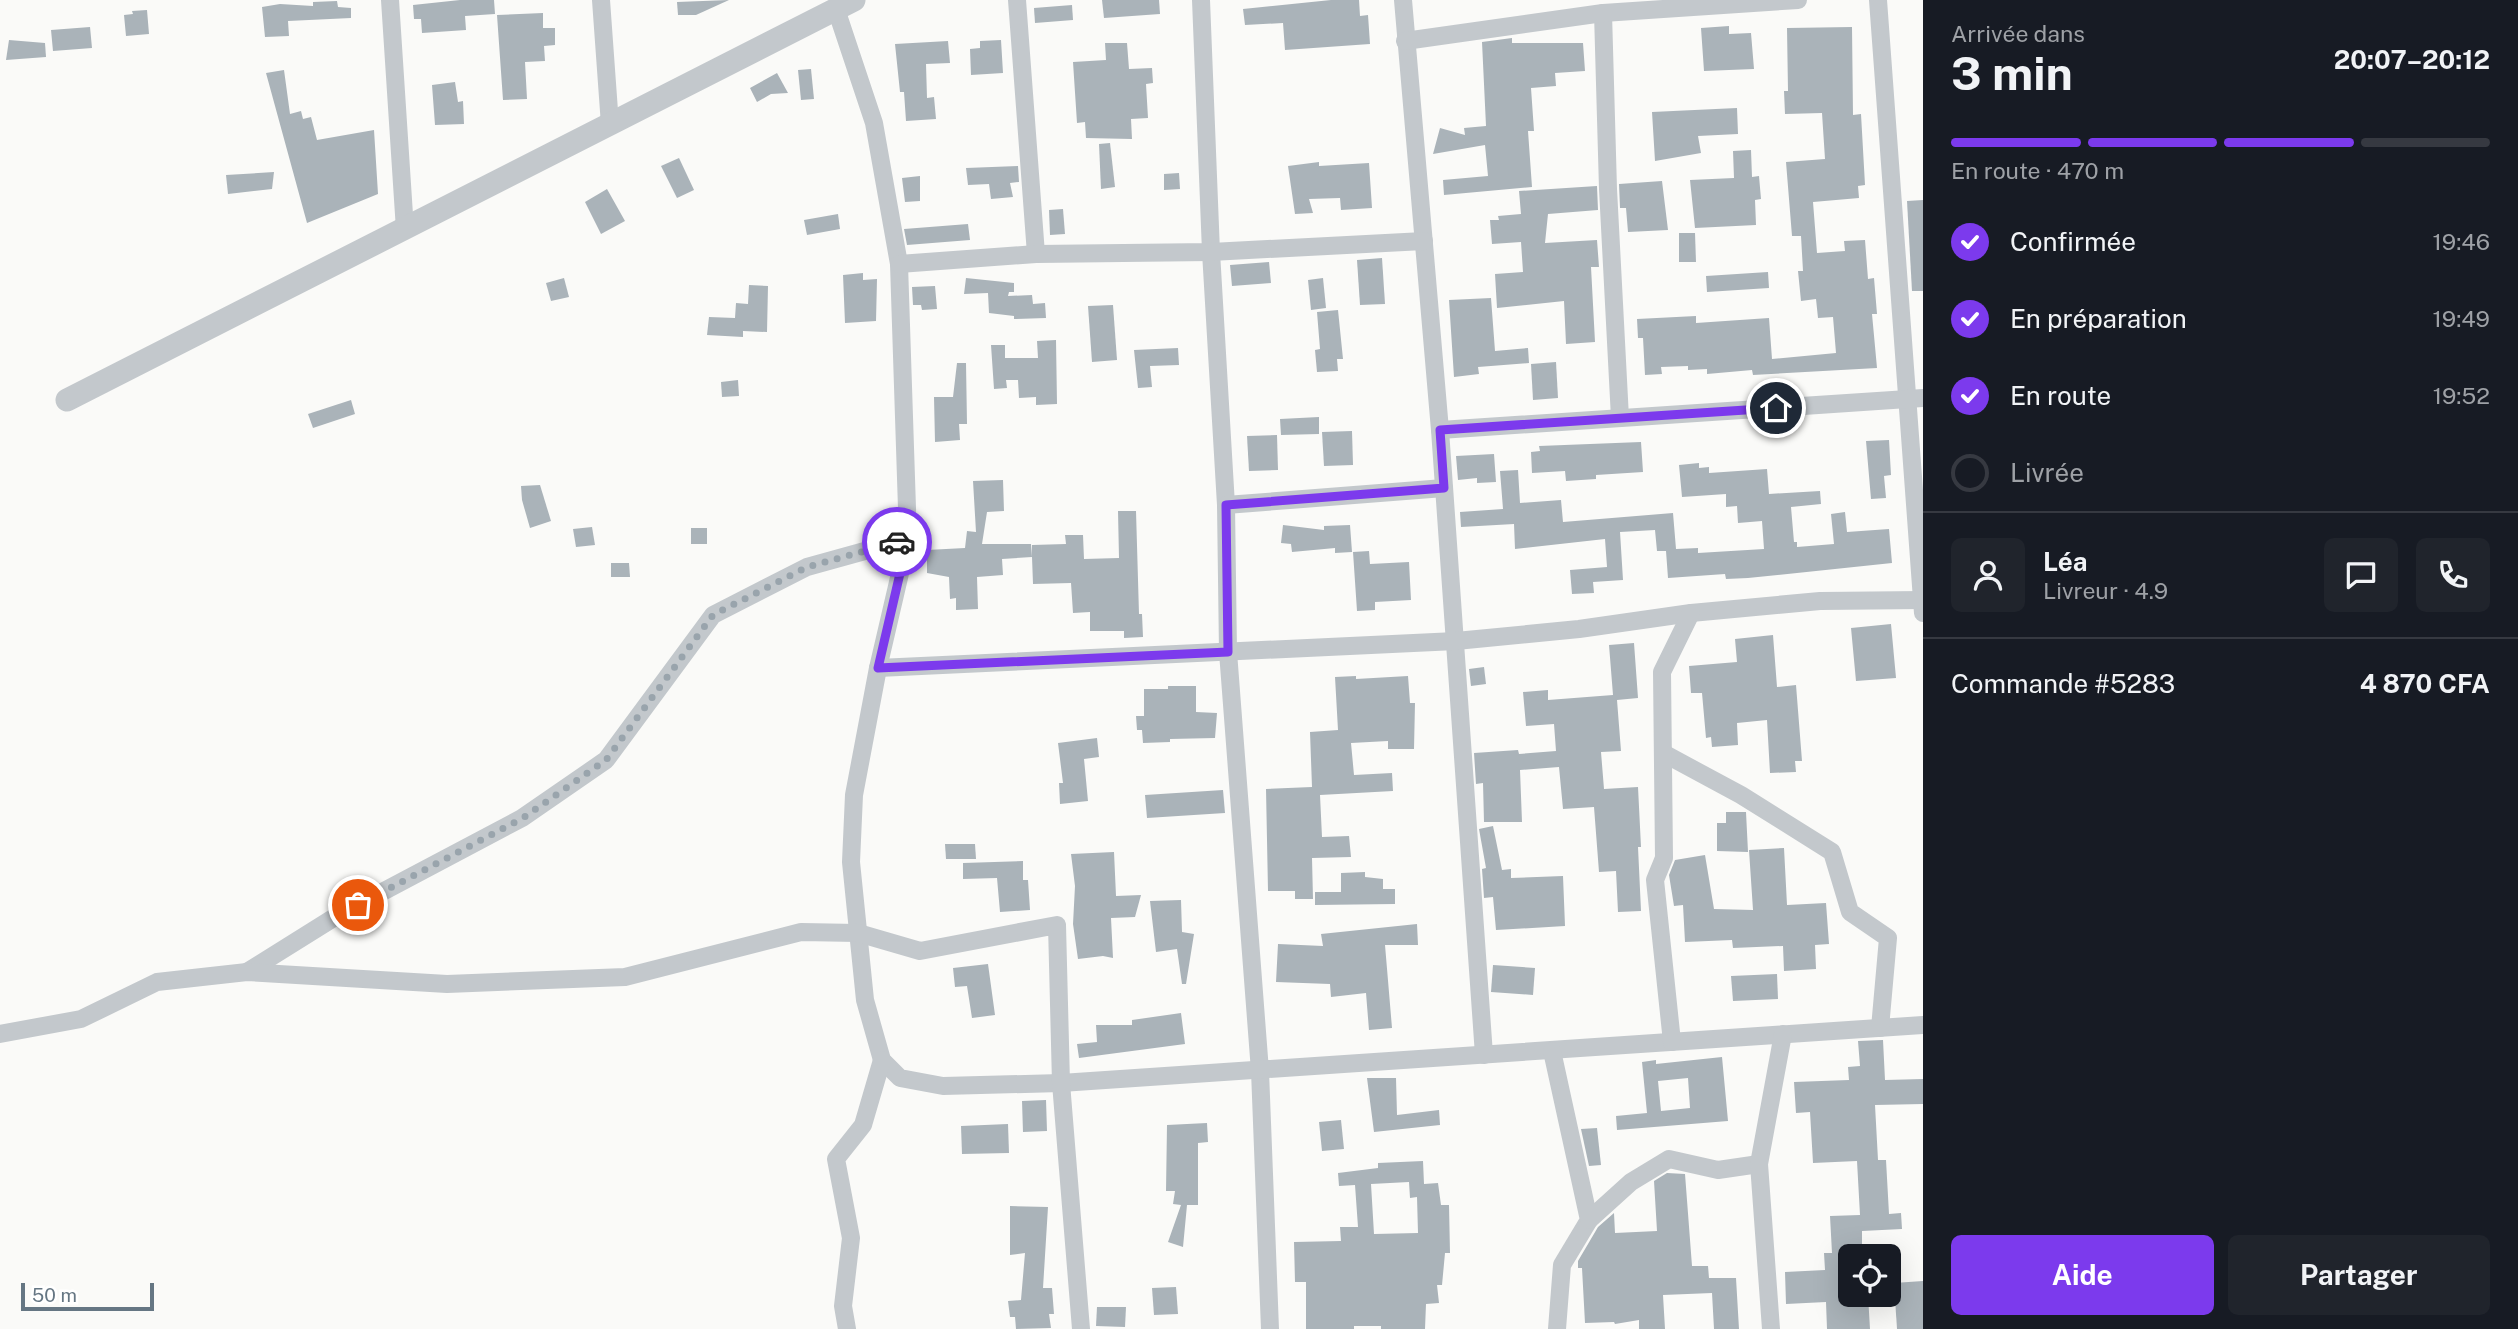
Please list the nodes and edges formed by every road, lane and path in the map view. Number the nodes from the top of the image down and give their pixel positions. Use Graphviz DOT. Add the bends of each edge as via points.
graph roads {
  1 [pos="390,0"];
  2 [pos="601,0"];
  3 [pos="1017,0"];
  4 [pos="1200,0"];
  5 [pos="1403,0"];
  6 [pos="1798,0"];
  7 [pos="1878,0"];
  8 [pos="845,5"];
  9 [pos="1603,13"];
  10 [pos="1405,41"];
  11 [pos="610,125"];
  12 [pos="405,230"];
  13 [pos="1424,241"];
  14 [pos="1211,252"];
  15 [pos="1036,254"];
  16 [pos="899,264"];
  17 [pos="1915,399"];
  18 [pos="67,400"];
  19 [pos="1620,418"];
  20 [pos="1440,430"];
  21 [pos="1444,488"];
  22 [pos="1226,505"];
  23 [pos="908,539"];
  24 [pos="1922,605"];
  25 [pos="1691,613"];
  26 [pos="1456,641"];
  27 [pos="1228,652"];
  28 [pos="878,668"];
  29 [pos="1663,753"];
  30 [pos="858,933"];
  31 [pos="247,972"];
  32 [pos="1923,1025"];
  33 [pos="1881,1028"];
  34 [pos="0,1034"];
  35 [pos="1783,1034"];
  36 [pos="1672,1042"];
  37 [pos="1552,1051"];
  38 [pos="1484,1055"];
  39 [pos="882,1060"];
  40 [pos="1260,1071"];
  41 [pos="1061,1083"];
  42 [pos="1759,1164"];
  43 [pos="1589,1220"];
  44 [pos="847,1329"];
  45 [pos="1081,1329"];
  46 [pos="1270,1329"];
  47 [pos="1557,1329"];
  48 [pos="1771,1329"];
  1 -- 12 [label="street"];
  2 -- 11 [label="street"];
  3 -- 15 [label="street"];
  4 -- 14 [label="street"];
  5 -- 10 [label="street"];
  6 -- 9 [label="street"];
  7 -- 17 [label="street"];
  8 -- 11 [label="street"];
  8 -- 16 [label="street" via="874,123"];
  9 -- 10 [label="street"];
  9 -- 19 [label="street"];
  10 -- 13 [label="street"];
  11 -- 12 [label="street"];
  12 -- 18 [label="street"];
  13 -- 14 [label="street"];
  13 -- 20 [label="street"];
  14 -- 15 [label="street"];
  14 -- 22 [label="street"];
  15 -- 16 [label="street"];
  16 -- 23 [label="street"];
  17 -- 19 [label="street"];
  17 -- 24 [label="street"];
  19 -- 20 [label="street"];
  20 -- 21 [label="street"];
  21 -- 22 [label="street"];
  21 -- 26 [label="street"];
  22 -- 27 [label="street"];
  23 -- 28 [label="street"];
  23 -- 31 [label="street" via="807,567 713,615 606,760 523,818 335,917"];
  24 -- 25 [label="street" via="1820,601"];
  25 -- 26 [label="street"];
  25 -- 29 [label="street" via="1662,672"];
  26 -- 27 [label="street"];
  26 -- 38 [label="street"];
  27 -- 28 [label="street"];
  27 -- 40 [label="street"];
  28 -- 30 [label="street" via="854,795 850,862"];
  29 -- 33 [label="street" via="1832,852 1850,912 1888,938"];
  29 -- 36 [label="street" via="1664,858 1655,880"];
  30 -- 31 [label="street" via="801,932 625,976 447,984"];
  30 -- 39 [label="street" via="865,1000"];
  30 -- 41 [label="street" via="920,951 1057,925"];
  31 -- 34 [label="street" via="157,982 81,1019"];
  32 -- 33 [label="street"];
  33 -- 35 [label="street"];
  35 -- 36 [label="street"];
  35 -- 42 [label="street"];
  36 -- 37 [label="street"];
  37 -- 38 [label="street"];
  37 -- 43 [label="street"];
  38 -- 40 [label="street"];
  39 -- 41 [label="street" via="900,1077 928,1085"];
  39 -- 44 [label="street" via="863,1125 836,1159 851,1238 843,1306"];
  40 -- 41 [label="street"];
  40 -- 46 [label="street"];
  41 -- 45 [label="street"];
  42 -- 43 [label="street" via="1718,1170 1669,1159 1631,1182"];
  42 -- 48 [label="street"];
  43 -- 47 [label="street" via="1562,1265"];
}
